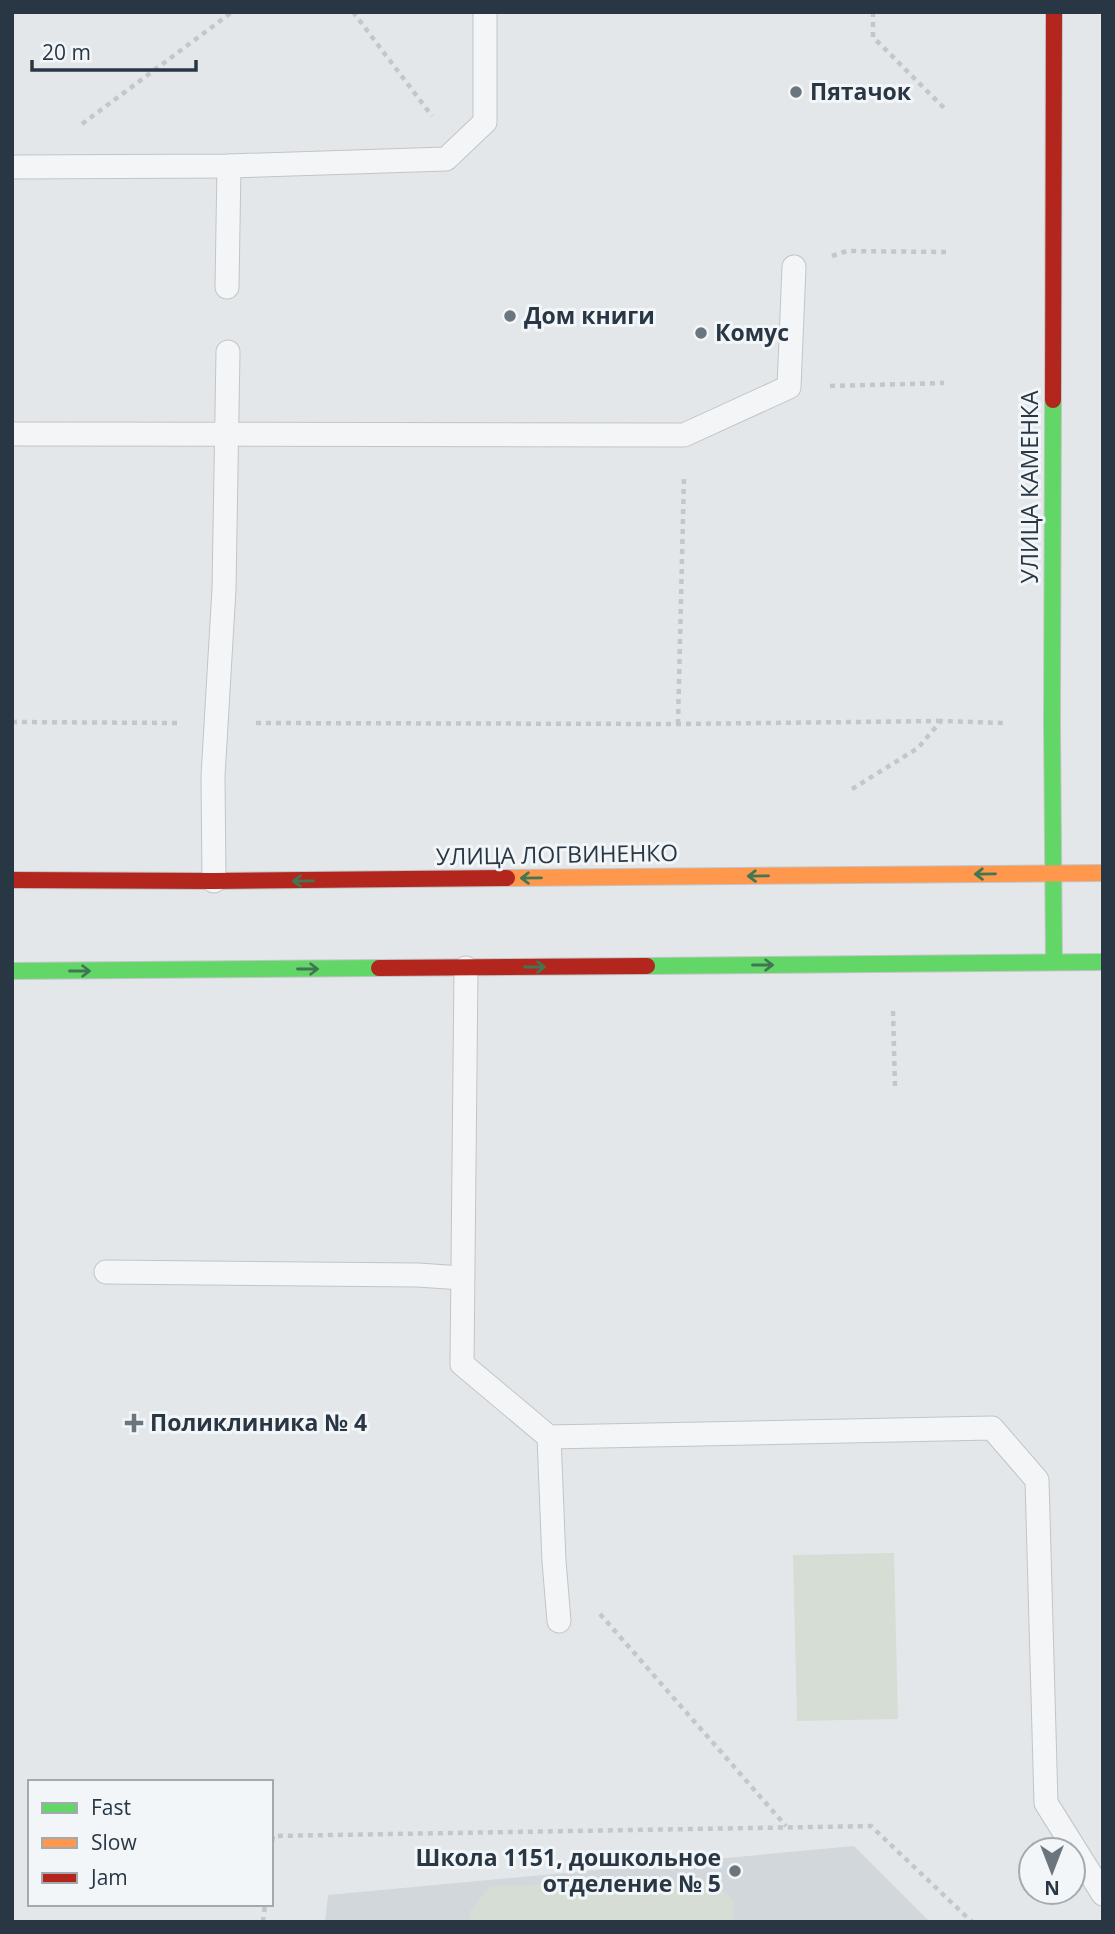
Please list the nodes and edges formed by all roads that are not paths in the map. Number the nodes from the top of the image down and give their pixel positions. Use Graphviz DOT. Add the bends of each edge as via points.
graph roads {
  1 [pos="485,12"];
  2 [pos="1054,12"];
  3 [pos="229,166"];
  4 [pos="12,167"];
  5 [pos="794,267"];
  6 [pos="227,287"];
  7 [pos="228,352"];
  8 [pos="12,434"];
  9 [pos="227,434"];
  10 [pos="1054,873"];
  11 [pos="1103,873"];
  12 [pos="12,880"];
  13 [pos="214,881"];
  14 [pos="1054,962"];
  15 [pos="1103,962"];
  16 [pos="466,968"];
  17 [pos="12,971"];
  18 [pos="106,1272"];
  19 [pos="462,1278"];
  20 [pos="549,1437"];
  21 [pos="559,1621"];
  22 [pos="1103,1894"];
  1 -- 3 [label="lane" via="485,122 446,159"];
  2 -- 10 [label="main road, УЛИЦА КАМЕНКА"];
  3 -- 4 [label="lane"];
  3 -- 6 [label="lane"];
  5 -- 9 [label="lane" via="789,387 684,435"];
  7 -- 9 [label="lane"];
  8 -- 9 [label="lane"];
  9 -- 13 [label="lane" via="225,589 213,776"];
  10 -- 11 [label="main road, УЛИЦА ЛОГВИНЕНКО"];
  10 -- 13 [label="main road, УЛИЦА ЛОГВИНЕНКО, one-way"];
  10 -- 14 [label="main road, УЛИЦА КАМЕНКА"];
  12 -- 13 [label="main road, УЛИЦА ЛОГВИНЕНКО"];
  14 -- 15 [label="main road"];
  16 -- 14 [label="main road, one-way"];
  17 -- 16 [label="main road, one-way"];
  16 -- 19 [label="lane"];
  18 -- 19 [label="lane"];
  19 -- 20 [label="lane" via="462,1364"];
  20 -- 21 [label="lane"];
  20 -- 22 [label="lane" via="992,1428 1037,1480 1046,1803"];
}
